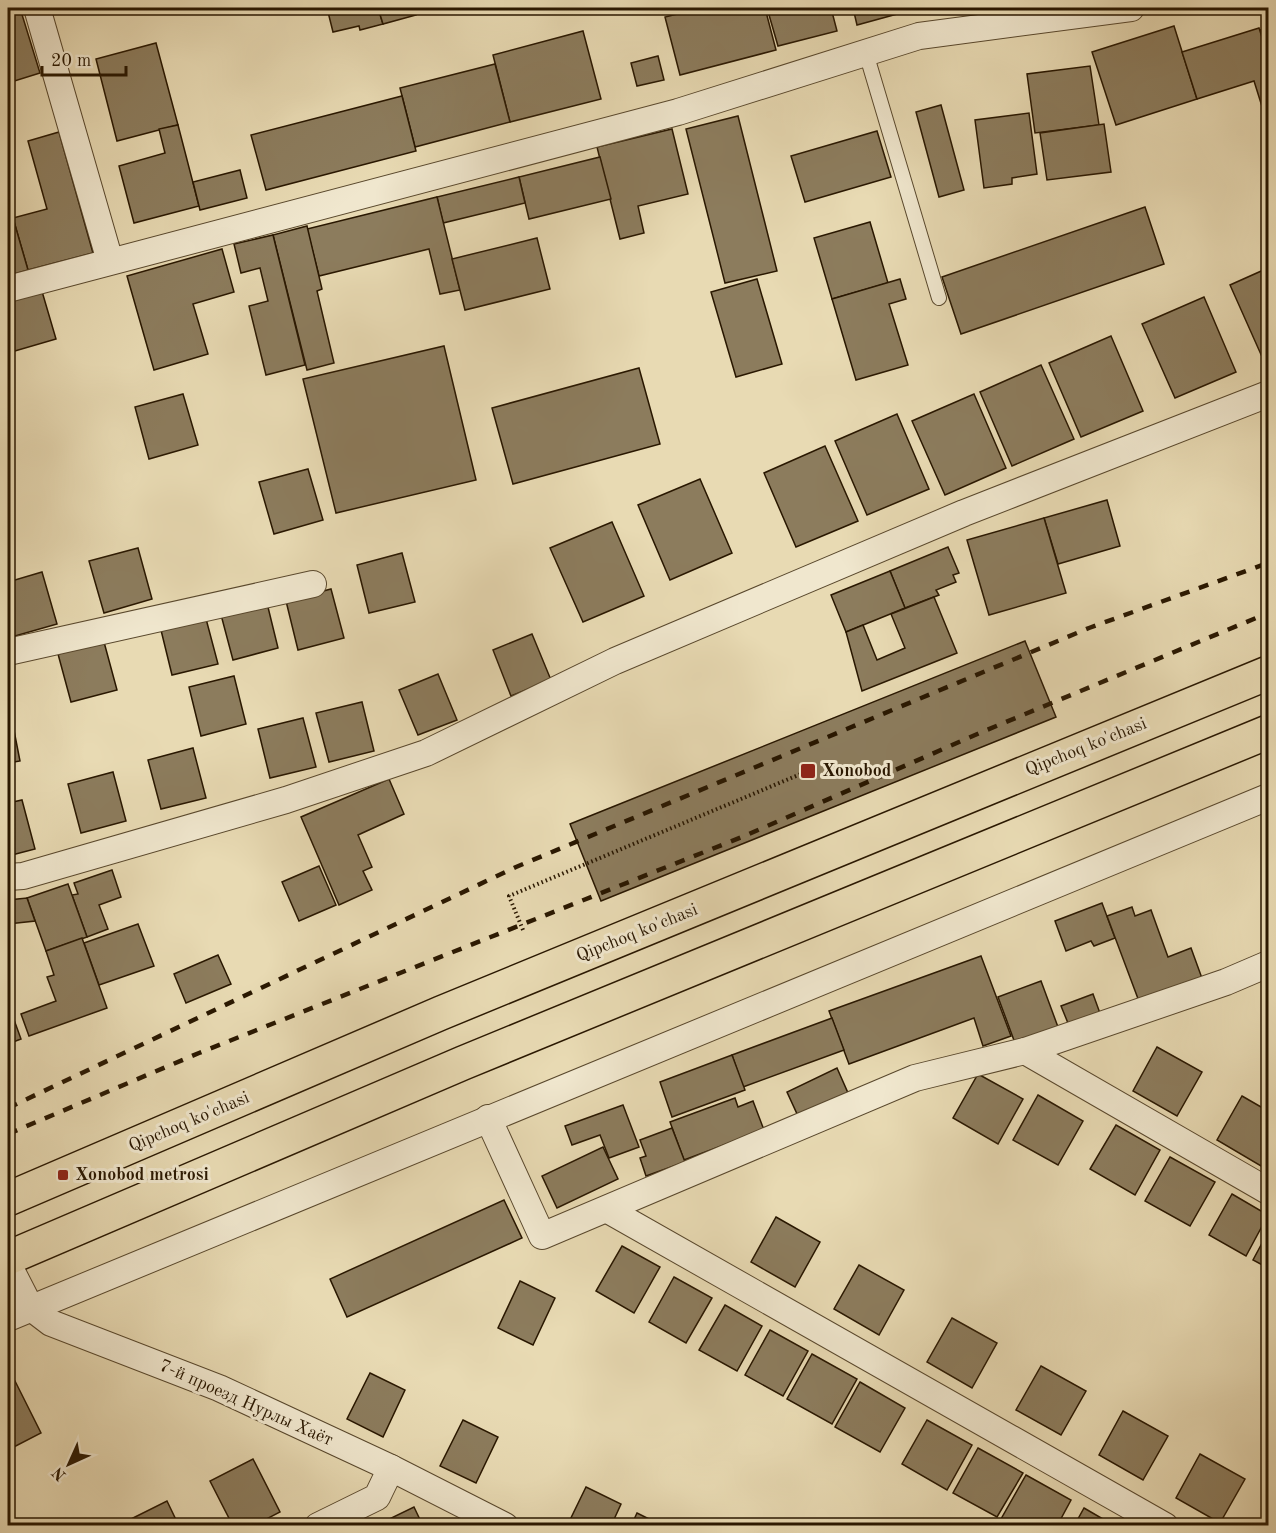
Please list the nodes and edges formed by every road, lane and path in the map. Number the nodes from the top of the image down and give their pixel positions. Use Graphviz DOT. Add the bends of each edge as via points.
graph roads {
  1 [pos="37,8"];
  2 [pos="1131,8"];
  3 [pos="866,53"];
  4 [pos="110,261"];
  5 [pos="8,290"];
  6 [pos="939,298"];
  7 [pos="1269,394"];
  8 [pos="313,584"];
  9 [pos="8,652"];
  10 [pos="1269,673"];
  11 [pos="1269,732"];
  12 [pos="808,771"];
  13 [pos="1269,797"];
  14 [pos="8,877"];
  15 [pos="523,930"];
  16 [pos="1269,964"];
  17 [pos="1025,1051"];
  18 [pos="488,1118"];
  19 [pos="1269,1191"];
  20 [pos="8,1199"];
  21 [pos="608,1210"];
  22 [pos="8,1258"];
  23 [pos="8,1264"];
  24 [pos="19,1312"];
  25 [pos="391,1468"];
  26 [pos="318,1526"];
  27 [pos="505,1526"];
  28 [pos="1165,1526"];
  1 -- 4 [label="street"];
  2 -- 3 [label="street" via="919,36"];
  3 -- 4 [label="street" via="678,112"];
  3 -- 6 [label="lane"];
  4 -- 5 [label="street"];
  7 -- 14 [label="street" via="964,513 615,661 426,753 286,800"];
  8 -- 9 [label="street"];
  10 -- 20 [label="main road, Qipchoq ko'chasi" via="441,1013"];
  11 -- 22 [label="main road" via="474,1058"];
  12 -- 15 [label="path" via="509,896"];
  13 -- 18 [label="street"];
  16 -- 17 [label="street"];
  17 -- 19 [label="street"];
  17 -- 21 [label="street" via="915,1078"];
  18 -- 21 [label="street" via="542,1236"];
  18 -- 24 [label="street"];
  21 -- 28 [label="street"];
  23 -- 24 [label="street, 7-й проезд Нурлы Хаёт"];
  24 -- 25 [label="street, 7-й проезд Нурлы Хаёт" via="219,1388"];
  25 -- 26 [label="street" via="378,1497"];
  25 -- 27 [label="street, 7-й проезд Нурлы Хаёт"];
}
